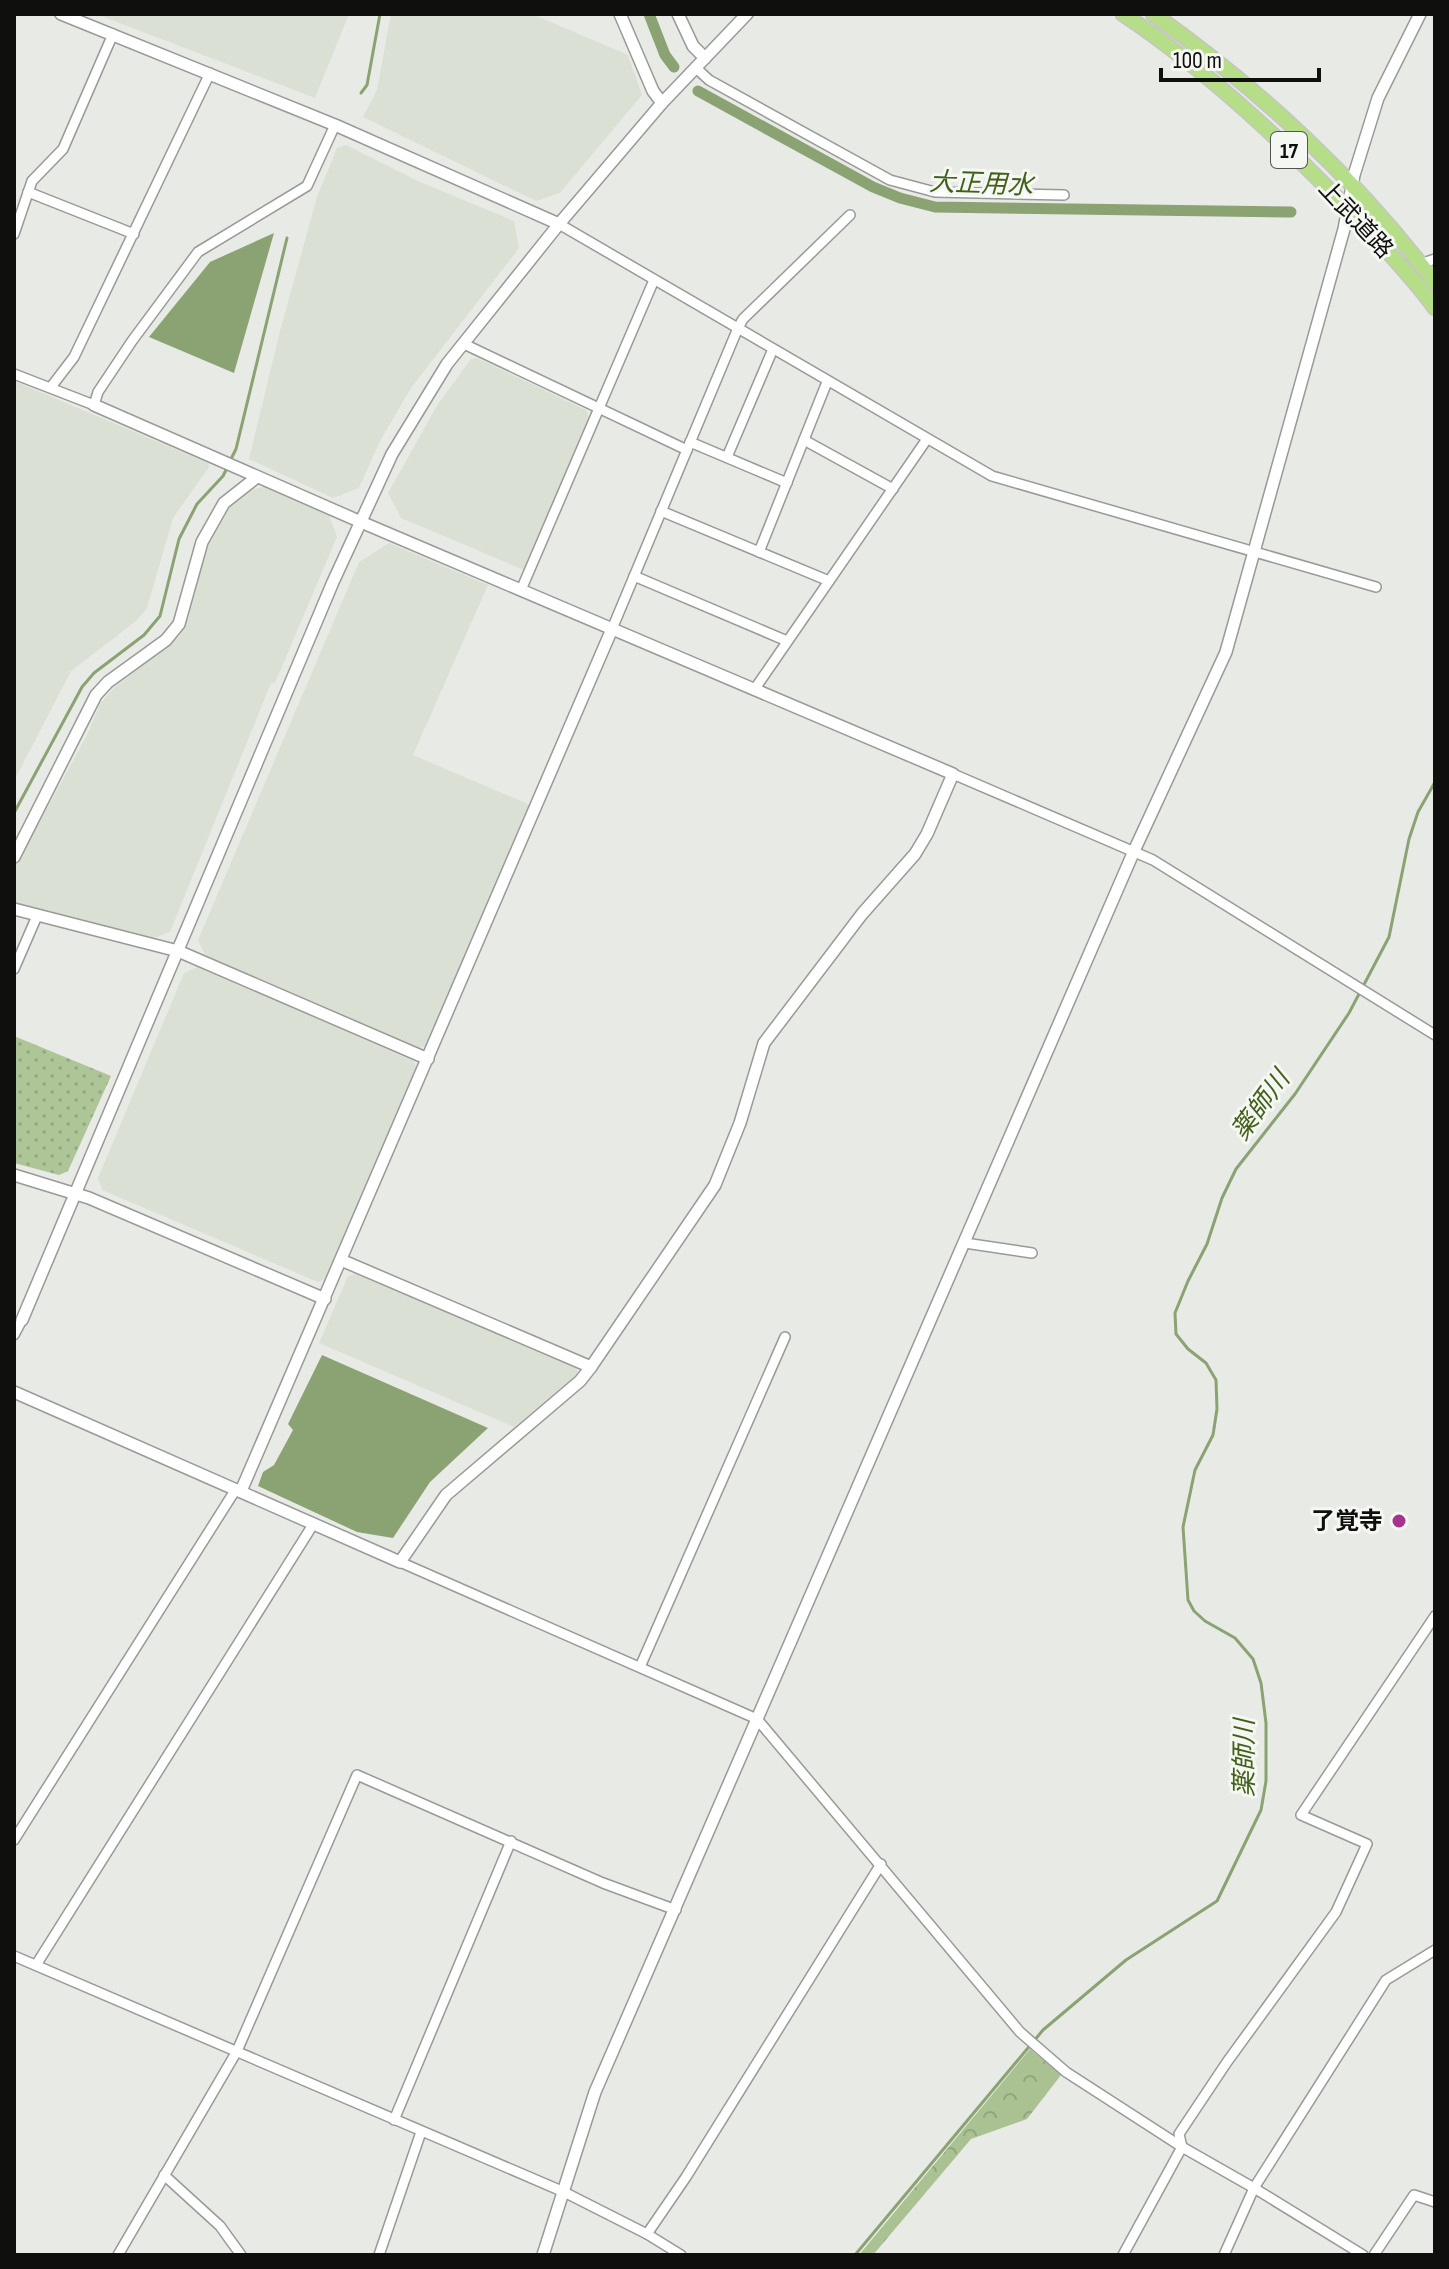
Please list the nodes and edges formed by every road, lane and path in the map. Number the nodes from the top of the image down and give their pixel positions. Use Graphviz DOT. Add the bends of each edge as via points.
graph roads {
  1 [pos="61,14"];
  2 [pos="620,14"];
  3 [pos="678,14"];
  4 [pos="747,14"];
  5 [pos="1123,14"];
  6 [pos="1153,14"];
  7 [pos="1420,14"];
  8 [pos="113,34"];
  9 [pos="705,58"];
  10 [pos="696,68"];
  11 [pos="210,73"];
  12 [pos="662,103"];
  13 [pos="335,125"];
  14 [pos="1352,188"];
  15 [pos="28,192"];
  16 [pos="1064,195"];
  17 [pos="1349,210"];
  18 [pos="850,215"];
  19 [pos="559,224"];
  20 [pos="14,234"];
  21 [pos="134,234"];
  22 [pos="1428,262"];
  23 [pos="654,280"];
  24 [pos="1435,283"];
  25 [pos="1435,308"];
  26 [pos="738,328"];
  27 [pos="464,344"];
  28 [pos="773,349"];
  29 [pos="14,374"];
  30 [pos="827,382"];
  31 [pos="51,387"];
  32 [pos="94,405"];
  33 [pos="599,408"];
  34 [pos="927,439"];
  35 [pos="804,440"];
  36 [pos="689,446"];
  37 [pos="727,457"];
  38 [pos="257,477"];
  39 [pos="787,483"];
  40 [pos="893,489"];
  41 [pos="661,511"];
  42 [pos="361,522"];
  43 [pos="759,552"];
  44 [pos="1255,552"];
  45 [pos="634,576"];
  46 [pos="829,581"];
  47 [pos="1376,587"];
  48 [pos="521,590"];
  49 [pos="612,629"];
  50 [pos="787,641"];
  51 [pos="754,690"];
  52 [pos="953,774"];
  53 [pos="1134,851"];
  54 [pos="14,857"];
  55 [pos="14,909"];
  56 [pos="37,916"];
  57 [pos="178,951"];
  58 [pos="14,969"];
  59 [pos="1435,1035"];
  60 [pos="428,1059"];
  61 [pos="14,1175"];
  62 [pos="76,1193"];
  63 [pos="965,1243"];
  64 [pos="1032,1253"];
  65 [pos="341,1260"];
  66 [pos="325,1299"];
  67 [pos="22,1320"];
  68 [pos="14,1335"];
  69 [pos="785,1337"];
  70 [pos="591,1367"];
  71 [pos="14,1392"];
  72 [pos="239,1490"];
  73 [pos="314,1523"];
  74 [pos="400,1562"];
  75 [pos="1435,1616"];
  76 [pos="640,1667"];
  77 [pos="757,1719"];
  78 [pos="14,1840"];
  79 [pos="511,1841"];
  80 [pos="881,1864"];
  81 [pos="676,1910"];
  82 [pos="1435,1950"];
  83 [pos="14,1956"];
  84 [pos="36,1965"];
  85 [pos="237,2051"];
  86 [pos="394,2120"];
  87 [pos="421,2132"];
  88 [pos="1182,2147"];
  89 [pos="164,2175"];
  90 [pos="1254,2188"];
  91 [pos="564,2192"];
  92 [pos="1435,2202"];
  93 [pos="647,2234"];
  94 [pos="118,2255"];
  95 [pos="241,2255"];
  96 [pos="379,2255"];
  97 [pos="543,2255"];
  98 [pos="681,2255"];
  99 [pos="1123,2255"];
  100 [pos="1224,2255"];
  101 [pos="1363,2255"];
  102 [pos="1374,2255"];
  1 -- 8 [label="street"];
  2 -- 12 [label="street"];
  3 -- 9 [label="street"];
  4 -- 9 [label="street"];
  5 -- 17 [label="highway, 上武道路 / 17" via="1230,95"];
  6 -- 14 [label="highway, 上武道路 / 17" via="1234,75"];
  7 -- 14 [label="street" via="1378,98"];
  8 -- 11 [label="street"];
  8 -- 15 [label="street" via="63,149"];
  9 -- 10 [label="street"];
  10 -- 12 [label="street"];
  10 -- 16 [label="street" via="890,180 935,192"];
  11 -- 13 [label="street"];
  11 -- 21 [label="street"];
  12 -- 19 [label="street"];
  13 -- 19 [label="street"];
  13 -- 32 [label="street" via="307,186 198,252 132,341"];
  14 -- 17 [label="street"];
  14 -- 22 [label="highway, 上武道路 / 17"];
  15 -- 20 [label="street"];
  15 -- 21 [label="street"];
  17 -- 25 [label="highway, 上武道路 / 17"];
  17 -- 44 [label="street"];
  18 -- 26 [label="street"];
  19 -- 23 [label="street"];
  19 -- 27 [label="street"];
  21 -- 31 [label="street" via="74,357"];
  22 -- 24 [label="highway, 上武道路 / 17"];
  23 -- 26 [label="street"];
  23 -- 33 [label="street"];
  26 -- 28 [label="street"];
  26 -- 36 [label="street"];
  27 -- 33 [label="street"];
  27 -- 42 [label="street" via="392,454"];
  28 -- 30 [label="street"];
  28 -- 37 [label="street"];
  29 -- 31 [label="street"];
  30 -- 34 [label="street"];
  30 -- 35 [label="street"];
  31 -- 32 [label="street"];
  32 -- 38 [label="street"];
  33 -- 36 [label="street"];
  33 -- 48 [label="street"];
  34 -- 40 [label="street"];
  34 -- 44 [label="street" via="992,476"];
  35 -- 39 [label="street"];
  35 -- 40 [label="street"];
  36 -- 37 [label="street"];
  36 -- 41 [label="street"];
  37 -- 39 [label="street"];
  38 -- 42 [label="street"];
  38 -- 54 [label="street" via="224,503 202,542 179,624 96,695"];
  39 -- 43 [label="street"];
  40 -- 46 [label="street"];
  41 -- 43 [label="street"];
  41 -- 45 [label="street"];
  42 -- 48 [label="street"];
  42 -- 57 [label="street"];
  43 -- 46 [label="street"];
  44 -- 47 [label="street"];
  44 -- 53 [label="street" via="1226,652"];
  45 -- 49 [label="street"];
  45 -- 50 [label="street"];
  46 -- 50 [label="street"];
  48 -- 49 [label="street"];
  49 -- 51 [label="street"];
  49 -- 60 [label="street"];
  50 -- 51 [label="street"];
  51 -- 52 [label="street"];
  52 -- 53 [label="street"];
  52 -- 70 [label="street" via="915,854 764,1043 715,1185"];
  53 -- 59 [label="street"];
  53 -- 63 [label="street"];
  55 -- 56 [label="street"];
  56 -- 57 [label="street"];
  56 -- 58 [label="street"];
  57 -- 60 [label="street"];
  57 -- 62 [label="street"];
  60 -- 65 [label="street"];
  61 -- 62 [label="street"];
  62 -- 66 [label="street"];
  62 -- 67 [label="street"];
  63 -- 64 [label="street"];
  63 -- 77 [label="street"];
  65 -- 66 [label="street"];
  65 -- 70 [label="street"];
  66 -- 72 [label="street"];
  67 -- 68 [label="street"];
  69 -- 76 [label="street"];
  70 -- 74 [label="street" via="446,1495"];
  71 -- 72 [label="street"];
  72 -- 73 [label="street"];
  72 -- 78 [label="street"];
  73 -- 74 [label="street"];
  73 -- 84 [label="street"];
  74 -- 76 [label="street"];
  75 -- 88 [label="street" via="1301,1815 1367,1844 1336,1912 1179,2134"];
  76 -- 77 [label="street"];
  77 -- 80 [label="street"];
  77 -- 81 [label="street"];
  79 -- 81 [label="street"];
  79 -- 85 [label="street" via="357,1775"];
  79 -- 86 [label="street"];
  80 -- 88 [label="street" via="1020,2032 1066,2072"];
  80 -- 93 [label="street"];
  81 -- 91 [label="street" via="595,2092"];
  82 -- 90 [label="street" via="1386,1980"];
  83 -- 84 [label="street"];
  84 -- 85 [label="street"];
  85 -- 86 [label="street"];
  85 -- 89 [label="street"];
  86 -- 87 [label="street"];
  87 -- 91 [label="street"];
  87 -- 96 [label="street"];
  88 -- 90 [label="street"];
  88 -- 99 [label="street"];
  89 -- 94 [label="street"];
  89 -- 95 [label="street" via="220,2226"];
  90 -- 100 [label="street"];
  90 -- 101 [label="street"];
  91 -- 93 [label="street"];
  91 -- 97 [label="street"];
  92 -- 102 [label="street" via="1414,2195"];
  93 -- 98 [label="street"];
}
